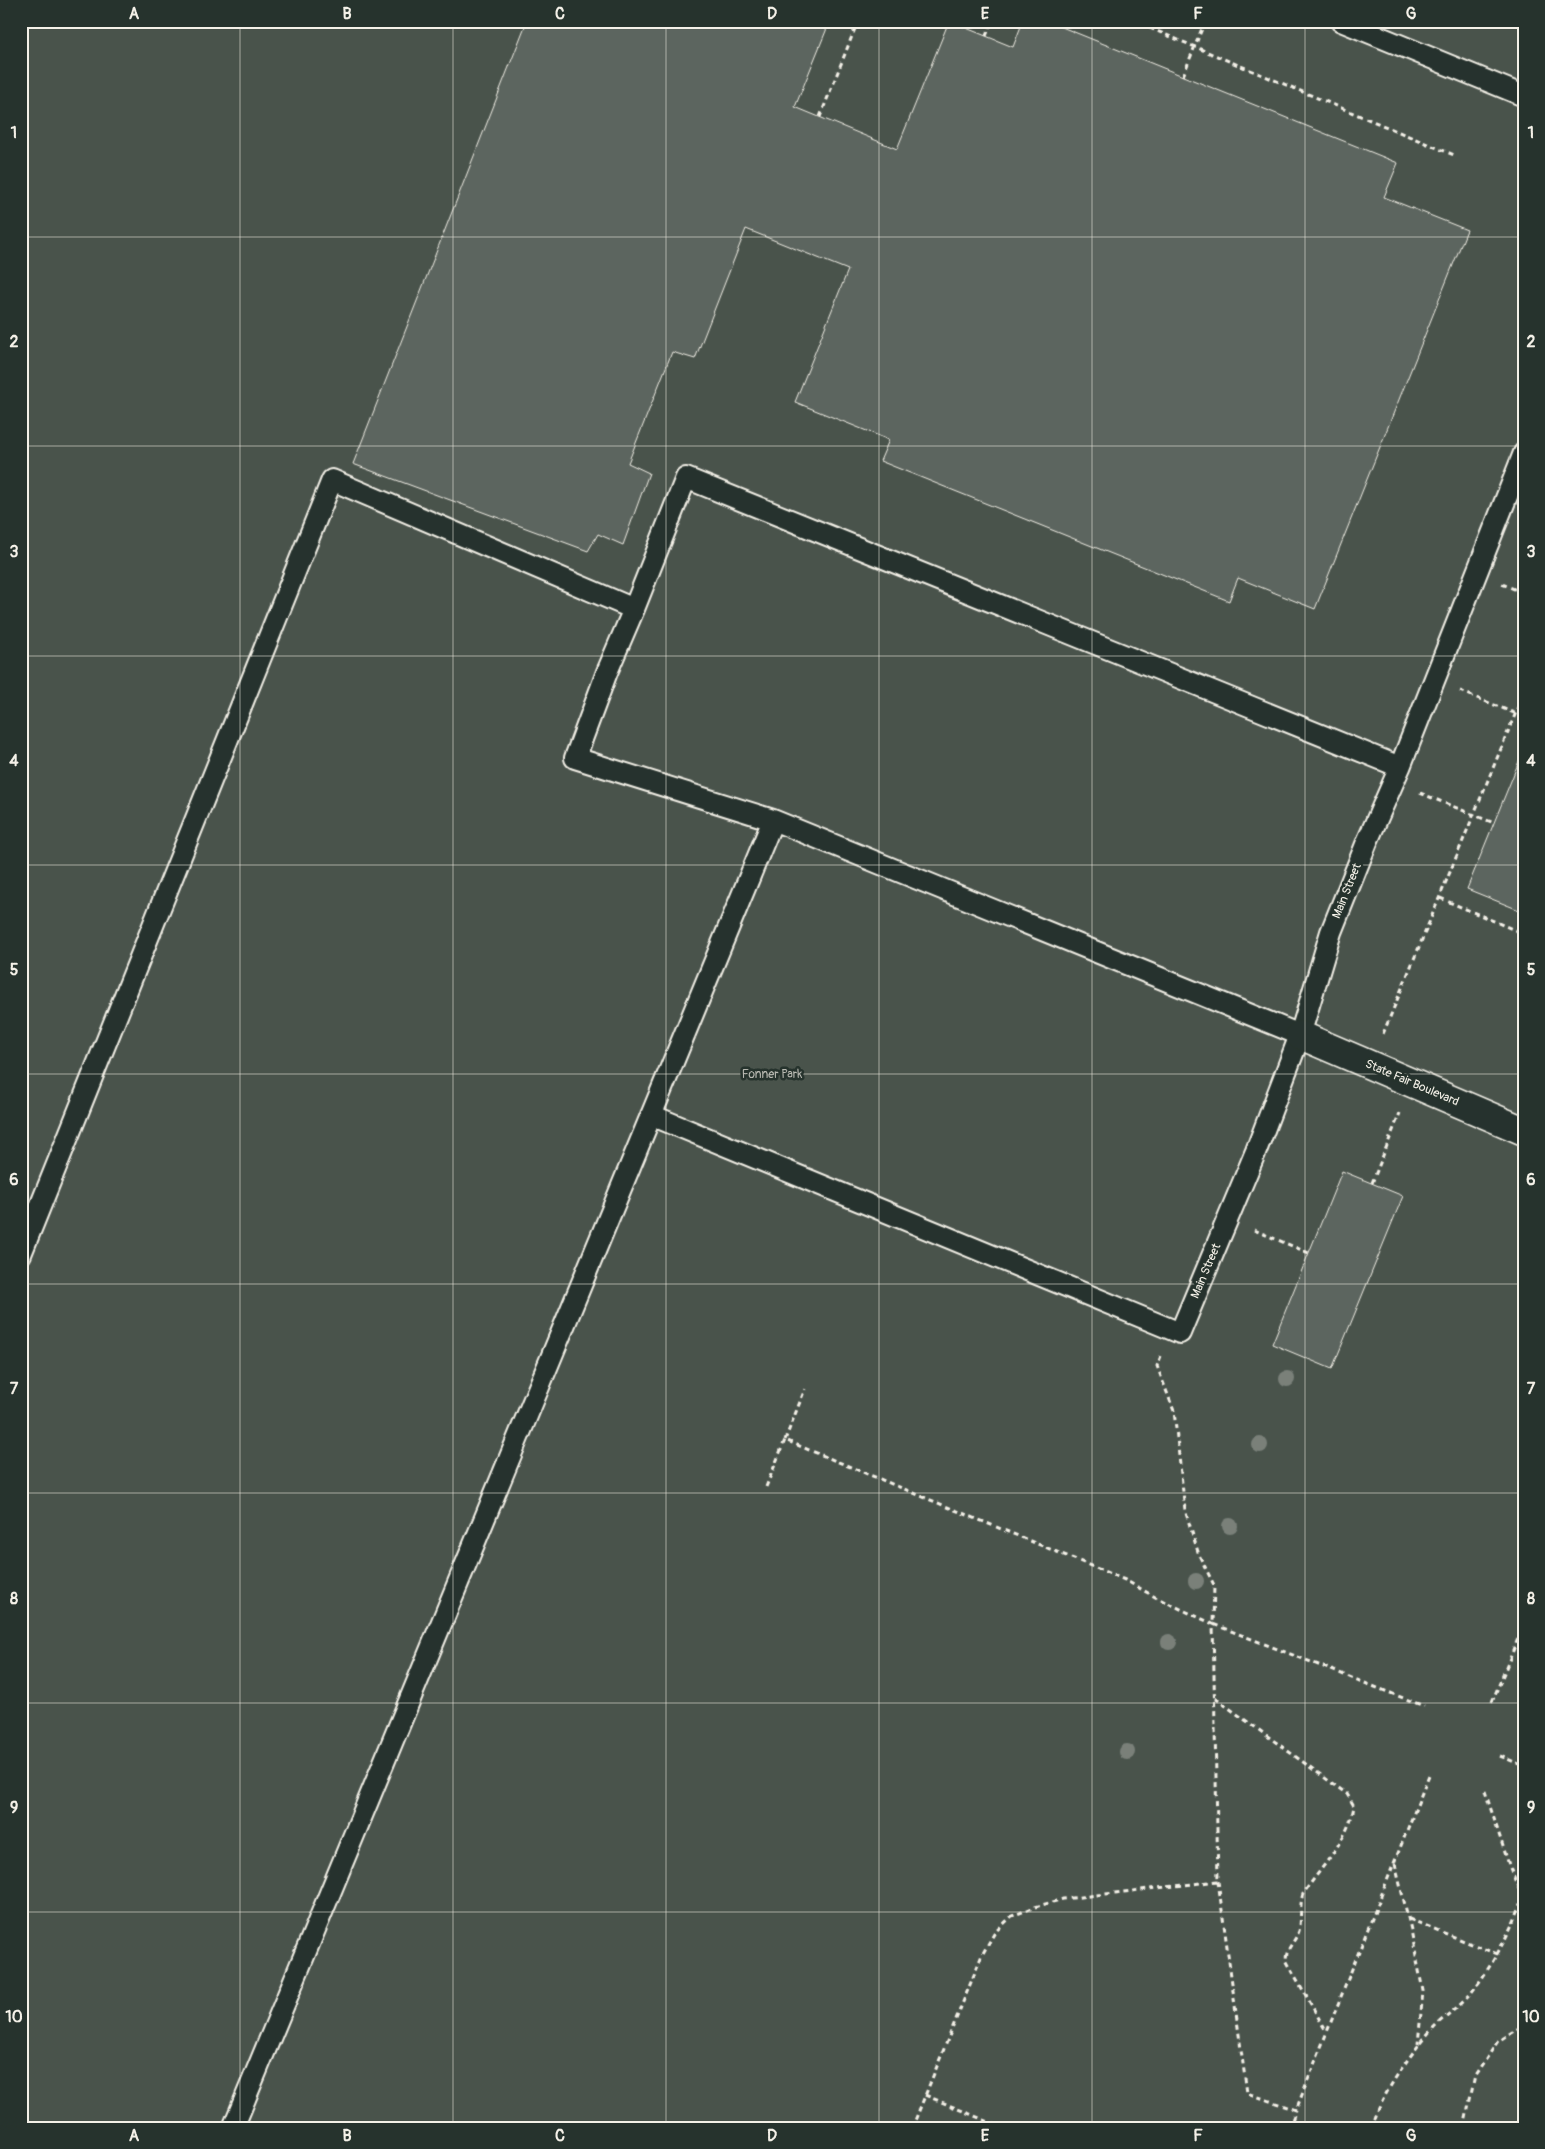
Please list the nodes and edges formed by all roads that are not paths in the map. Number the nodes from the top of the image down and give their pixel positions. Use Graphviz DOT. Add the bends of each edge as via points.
graph roads {
  1 [pos="1341,21"];
  2 [pos="1524,96"];
  3 [pos="1524,453"];
  4 [pos="634,610"];
  5 [pos="1397,774"];
  6 [pos="773,820"];
  7 [pos="1300,1035"];
  8 [pos="651,1115"];
  9 [pos="1524,1131"];
  10 [pos="21,1254"];
  11 [pos="233,2128"];
  1 -- 2 [label="lane"];
  3 -- 5 [label="lane, Main Street"];
  4 -- 5 [label="lane" via="686,478"];
  4 -- 6 [label="lane" via="575,758"];
  4 -- 10 [label="lane" via="332,480"];
  5 -- 7 [label="lane, Main Street" via="1331,932"];
  6 -- 7 [label="lane"];
  6 -- 8 [label="lane"];
  7 -- 8 [label="lane, Main Street" via="1228,1218 1176,1331"];
  7 -- 9 [label="street, State Fair Boulevard"];
  8 -- 11 [label="lane"];
}
